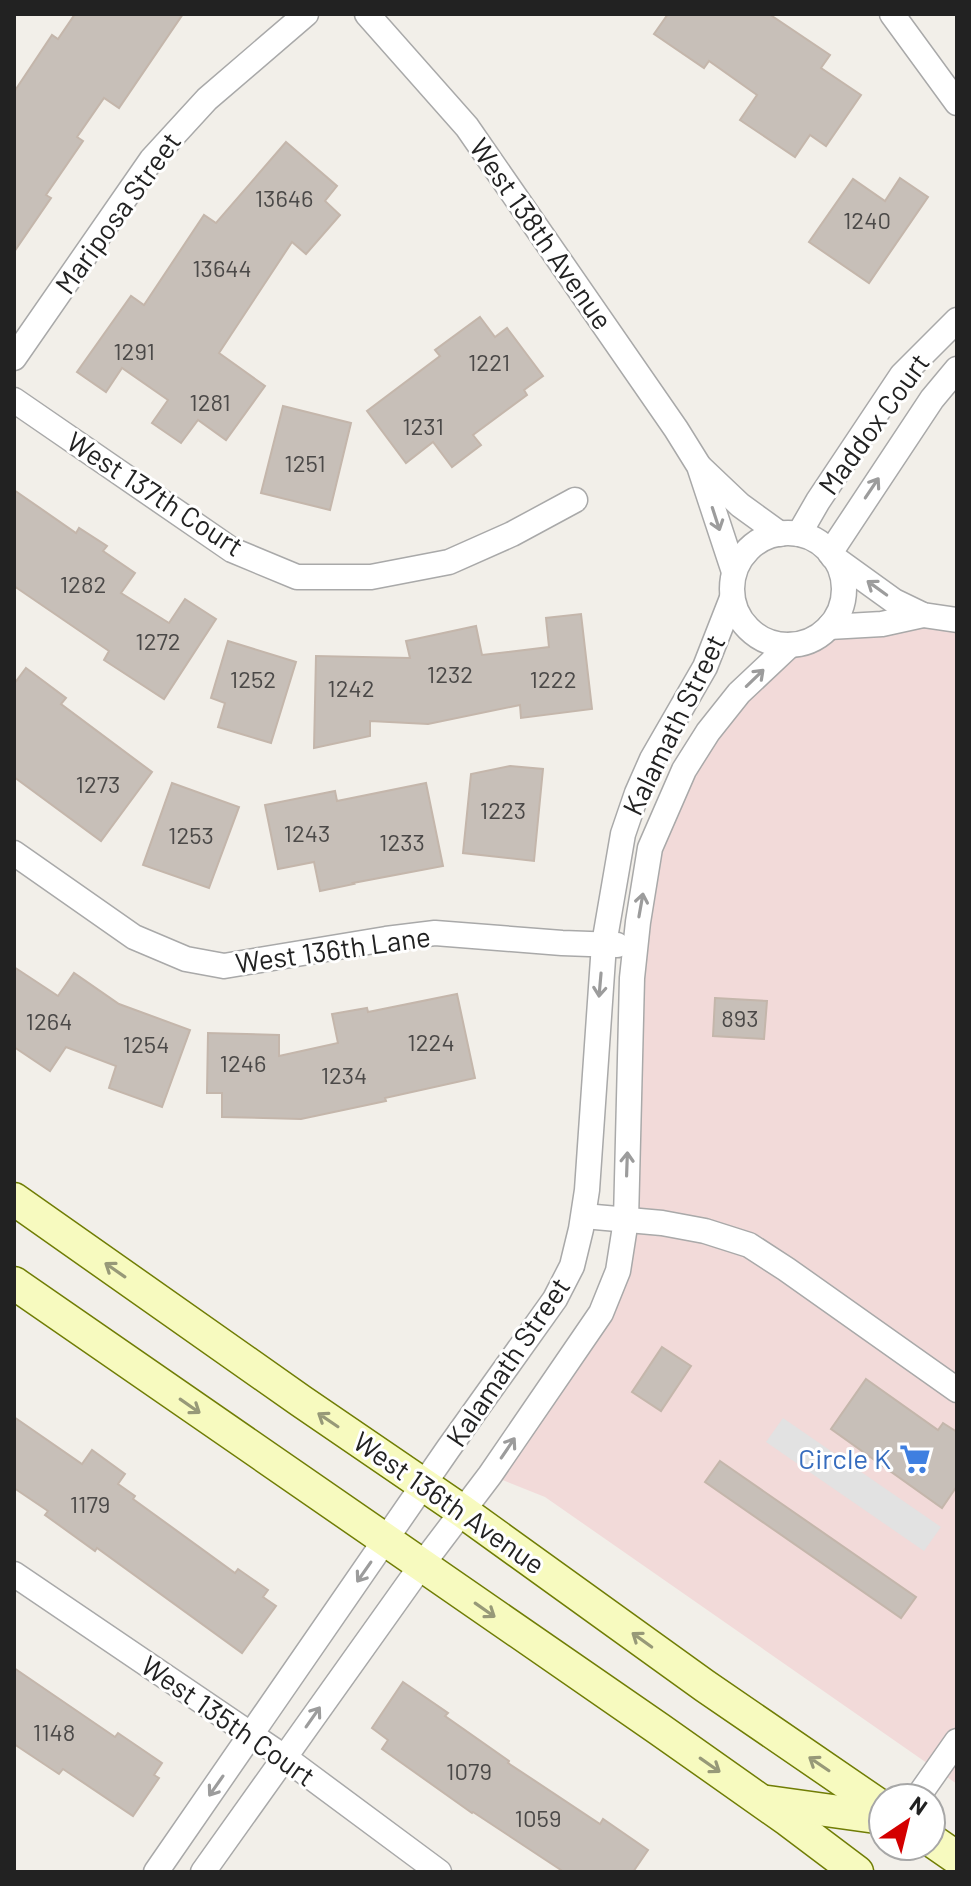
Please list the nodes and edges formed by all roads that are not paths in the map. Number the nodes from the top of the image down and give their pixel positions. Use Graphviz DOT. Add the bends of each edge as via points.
graph roads {
  1 [pos="306,14"];
  2 [pos="367,14"];
  3 [pos="892,14"];
  4 [pos="957,103"];
  5 [pos="957,320"];
  6 [pos="14,358"];
  7 [pos="957,369"];
  8 [pos="14,400"];
  9 [pos="699,466"];
  10 [pos="575,500"];
  11 [pos="790,534"];
  12 [pos="832,555"];
  13 [pos="734,572"];
  14 [pos="732,598"];
  15 [pos="923,615"];
  16 [pos="957,620"];
  17 [pos="829,627"];
  18 [pos="790,645"];
  19 [pos="14,853"];
  20 [pos="604,944"];
  21 [pos="635,946"];
  22 [pos="14,1199"];
  23 [pos="584,1216"];
  24 [pos="626,1220"];
  25 [pos="14,1283"];
  26 [pos="957,1390"];
  27 [pos="424,1485"];
  28 [pos="462,1511"];
  29 [pos="386,1541"];
  30 [pos="421,1566"];
  31 [pos="14,1574"];
  32 [pos="252,1736"];
  33 [pos="957,1741"];
  34 [pos="284,1757"];
  35 [pos="928,1782"];
  36 [pos="867,1797"];
  37 [pos="760,1801"];
  38 [pos="867,1816"];
  39 [pos="156,1872"];
  40 [pos="203,1872"];
  41 [pos="439,1872"];
  42 [pos="857,1872"];
  1 -- 6 [label="street, Mariposa Street" via="207,99 152,159"];
  2 -- 9 [label="street, West 138th Avenue" via="467,127"];
  3 -- 4 [label="street"];
  5 -- 11 [label="street, Maddox Court" via="902,375"];
  12 -- 7 [label="street, Maddox Court, one-way" via="932,399"];
  8 -- 10 [label="street, West 137th Court" via="232,550 297,577 371,577 449,562"];
  9 -- 11 [label="street, West 138th Avenue" via="740,505"];
  9 -- 13 [label="street, West 138th Avenue, one-way"];
  11 -- 12 [label="street" via="816,541"];
  11 -- 13 [label="street" via="752,546"];
  15 -- 12 [label="street, one-way" via="894,601"];
  12 -- 17 [label="street" via="843,585 842,601"];
  13 -- 14 [label="street"];
  14 -- 18 [label="street" via="746,627 759,637"];
  14 -- 20 [label="street, Kalamath Street" via="705,667 637,793 623,834"];
  15 -- 16 [label="street"];
  15 -- 17 [label="street"];
  17 -- 18 [label="street" via="807,642"];
  21 -- 18 [label="street, Kalamath Street, one-way" via="650,848 684,770 739,693"];
  19 -- 20 [label="street, West 136th Lane" via="134,937 186,959 224,966 435,933"];
  20 -- 21 [label="street, West 136th Lane"];
  20 -- 23 [label="street, Kalamath Street, one-way"];
  24 -- 21 [label="street, Kalamath Street, one-way"];
  27 -- 22 [label="main road, West 136th Avenue, one-way"];
  23 -- 24 [label="street"];
  23 -- 27 [label="street, Kalamath Street" via="572,1266 555,1299"];
  24 -- 26 [label="street" via="705,1231 749,1245"];
  28 -- 24 [label="street, Kalamath Street, one-way" via="601,1313 618,1271"];
  25 -- 29 [label="main road, one-way"];
  27 -- 28 [label="main road, West 136th Avenue"];
  27 -- 29 [label="street, Kalamath Street"];
  28 -- 30 [label="street, Kalamath Street"];
  36 -- 28 [label="main road, West 136th Avenue, one-way"];
  29 -- 30 [label="main road"];
  29 -- 32 [label="street, Kalamath Street, one-way"];
  34 -- 30 [label="street, Kalamath Street, one-way"];
  30 -- 37 [label="main road, one-way"];
  31 -- 32 [label="street, West 135th Court"];
  32 -- 34 [label="street, West 135th Court"];
  32 -- 39 [label="street, Kalamath Street, one-way"];
  33 -- 35 [label="street"];
  34 -- 40 [label="street, Kalamath Street"];
  34 -- 41 [label="street, West 135th Court"];
  37 -- 38 [label="main road"];
  37 -- 42 [label="main road"];
}
